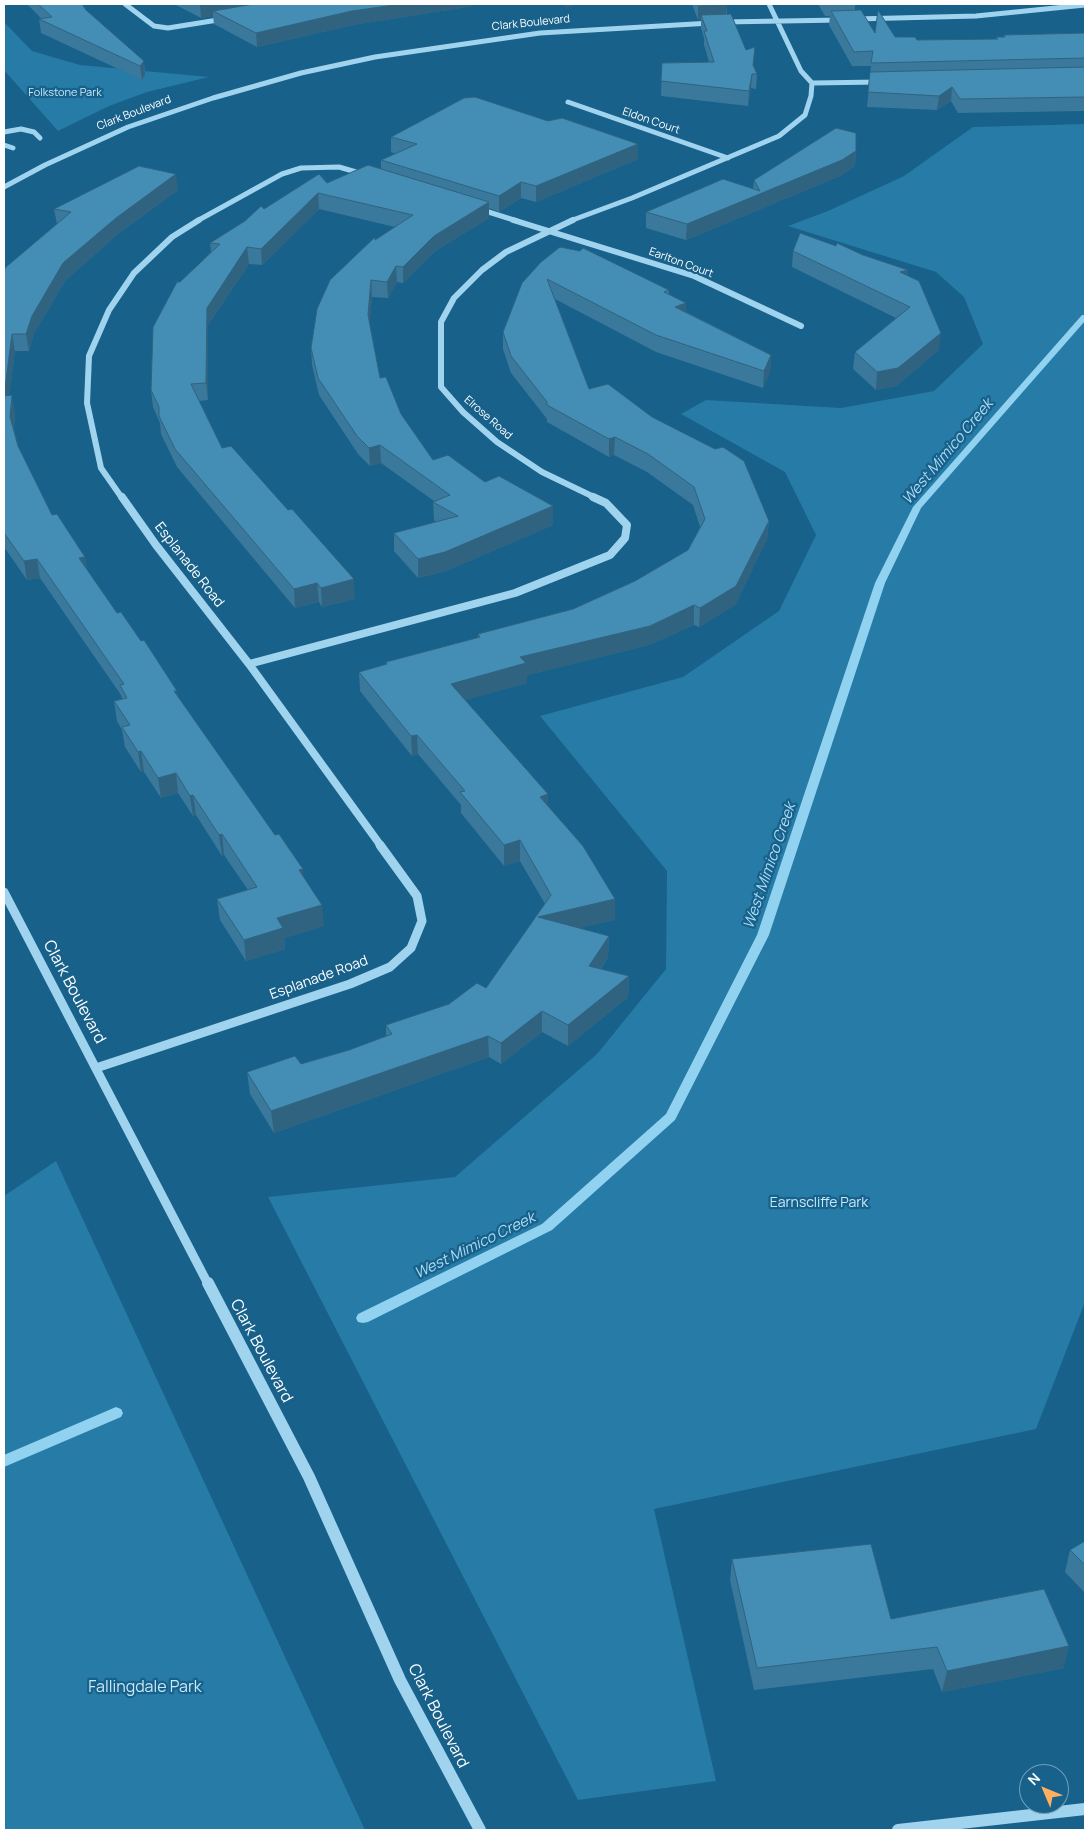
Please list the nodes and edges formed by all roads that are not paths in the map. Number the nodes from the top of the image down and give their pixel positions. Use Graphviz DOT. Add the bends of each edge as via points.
graph roads {
  1 [pos="125,4"];
  2 [pos="769,4"];
  3 [pos="1085,5"];
  4 [pos="229,18"];
  5 [pos="778,21"];
  6 [pos="890,82"];
  7 [pos="812,83"];
  8 [pos="568,102"];
  9 [pos="4,132"];
  10 [pos="40,138"];
  11 [pos="4,145"];
  12 [pos="13,148"];
  13 [pos="728,158"];
  14 [pos="368,176"];
  15 [pos="4,187"];
  16 [pos="472,207"];
  17 [pos="550,230"];
  18 [pos="801,326"];
  19 [pos="249,664"];
  20 [pos="4,892"];
  21 [pos="96,1068"];
  22 [pos="1085,1809"];
  23 [pos="480,1830"];
  24 [pos="898,1830"];
  1 -- 4 [label="street" via="146,22 168,28"];
  2 -- 5 [label="street"];
  3 -- 5 [label="street, Clark Boulevard" via="976,16"];
  5 -- 7 [label="street" via="801,71"];
  5 -- 15 [label="street, Clark Boulevard" via="540,33 453,44 338,65 213,98 128,127 45,164"];
  6 -- 7 [label="street"];
  7 -- 13 [label="street, Elrose Road" via="805,115 779,136"];
  8 -- 13 [label="street, Eldon Court"];
  9 -- 10 [label="street" via="21,129 34,132"];
  11 -- 12 [label="street"];
  13 -- 17 [label="street, Elrose Road"];
  14 -- 19 [label="street, Esplanade Road" via="339,167 301,168 282,174 172,237 134,273 108,310 90,356 87,404 101,468 156,545"];
  16 -- 17 [label="street"];
  17 -- 18 [label="street, Earlton Court" via="694,276"];
  17 -- 19 [label="street, Elrose Road" via="506,252 454,298 441,322 441,386 463,412 497,442 542,472 606,503 627,525 625,538 610,555 515,592"];
  19 -- 21 [label="street, Esplanade Road" via="417,896 422,920 411,948 390,967 350,984"];
  20 -- 21 [label="street, Clark Boulevard"];
  21 -- 23 [label="street, Clark Boulevard" via="309,1476 400,1680"];
  22 -- 24 [label="street"];
}
